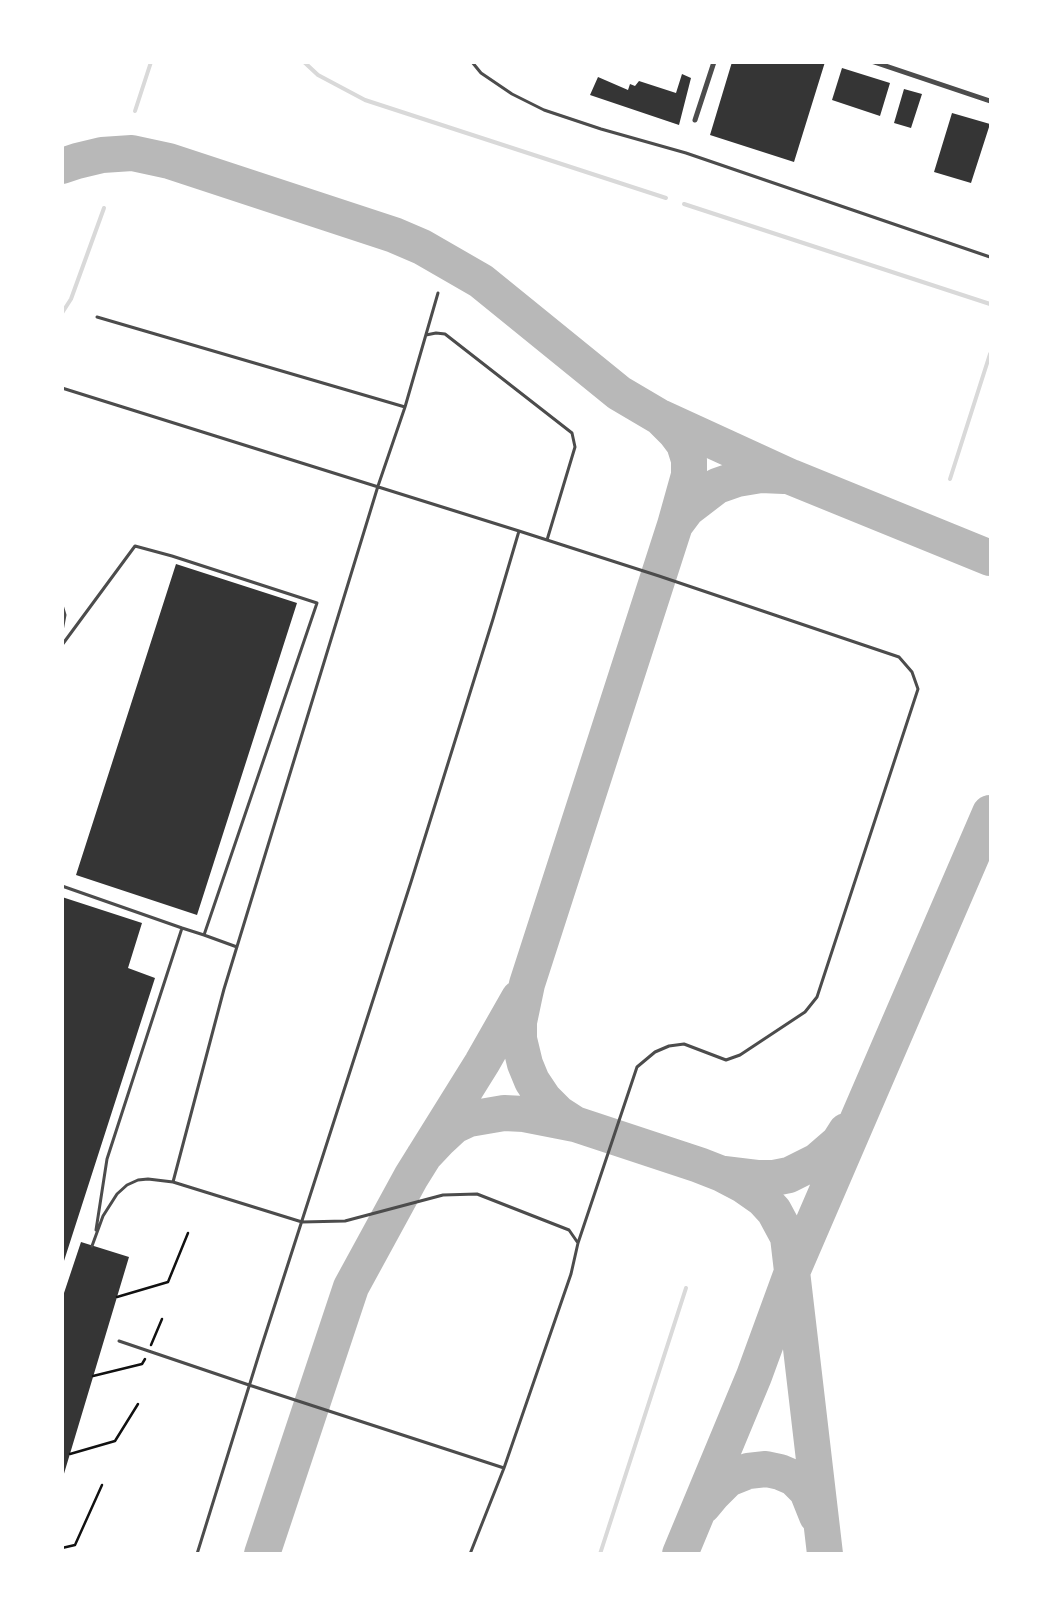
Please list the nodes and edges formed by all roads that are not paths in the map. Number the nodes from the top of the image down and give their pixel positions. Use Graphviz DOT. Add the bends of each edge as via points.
graph roads {
  1 [pos="472,62"];
  2 [pos="714,62"];
  3 [pos="874,62"];
  4 [pos="882,64"];
  5 [pos="990,101"];
  6 [pos="695,120"];
  7 [pos="990,256"];
  8 [pos="438,293"];
  9 [pos="97,317"];
  10 [pos="426,335"];
  11 [pos="62,388"];
  12 [pos="405,406"];
  13 [pos="378,486"];
  14 [pos="519,532"];
  15 [pos="547,540"];
  16 [pos="62,605"];
  17 [pos="62,631"];
  18 [pos="62,645"];
  19 [pos="62,886"];
  20 [pos="182,928"];
  21 [pos="204,935"];
  22 [pos="237,947"];
  23 [pos="173,1182"];
  24 [pos="302,1222"];
  25 [pos="578,1243"];
  26 [pos="120,1341"];
  27 [pos="249,1385"];
  28 [pos="504,1468"];
  29 [pos="197,1554"];
  30 [pos="470,1554"];
  1 -- 7 [label="lane" via="512,94 544,110 686,153"];
  2 -- 6 [label="street"];
  3 -- 4 [label="street"];
  4 -- 5 [label="street"];
  8 -- 10 [label="lane"];
  9 -- 12 [label="lane"];
  10 -- 12 [label="lane"];
  10 -- 15 [label="lane" via="445,334 572,434 575,447"];
  11 -- 13 [label="lane"];
  12 -- 13 [label="lane"];
  13 -- 14 [label="lane"];
  13 -- 22 [label="lane"];
  14 -- 15 [label="lane"];
  14 -- 24 [label="lane"];
  15 -- 25 [label="lane" via="899,657 912,672 918,689 817,997 806,1012 740,1055 726,1060 684,1044 655,1052 637,1067"];
  16 -- 17 [label="lane" via="65,615"];
  18 -- 21 [label="lane" via="135,546 316,603"];
  19 -- 20 [label="lane"];
  20 -- 21 [label="lane"];
  20 -- 23 [label="lane" via="107,1159 92,1246 103,1216 127,1185 148,1179"];
  21 -- 22 [label="lane"];
  22 -- 23 [label="lane"];
  23 -- 24 [label="lane"];
  24 -- 25 [label="lane" via="346,1221 443,1196 477,1194 569,1230"];
  24 -- 27 [label="lane"];
  25 -- 28 [label="lane" via="571,1274"];
  26 -- 27 [label="lane"];
  27 -- 28 [label="lane"];
  27 -- 29 [label="lane"];
  28 -- 30 [label="lane"];
}
